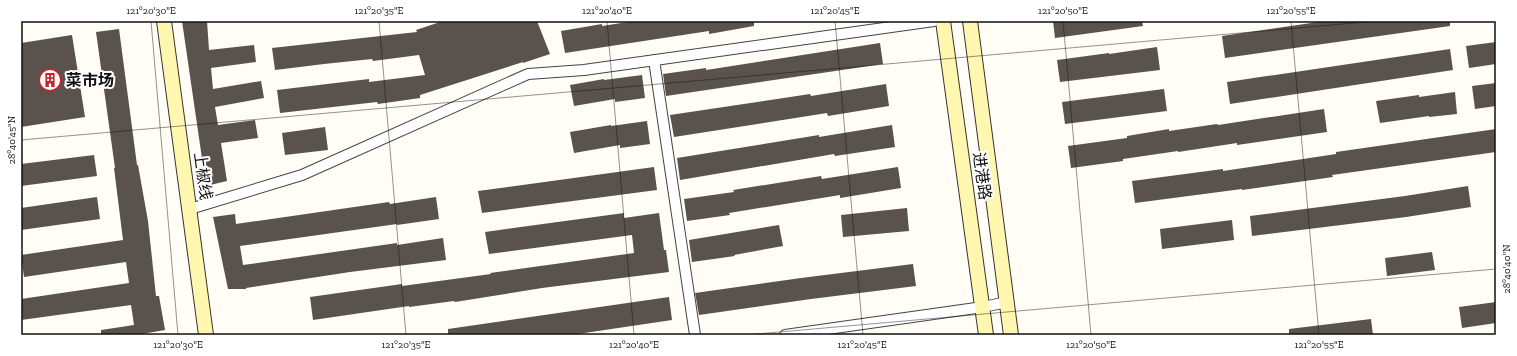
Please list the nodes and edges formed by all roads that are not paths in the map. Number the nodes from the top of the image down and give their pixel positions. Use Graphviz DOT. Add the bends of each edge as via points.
graph roads {
  1 [pos="164,21"];
  2 [pos="934,21"];
  3 [pos="943,21"];
  4 [pos="970,21"];
  5 [pos="654,60"];
  6 [pos="190,210"];
  7 [pos="1008,302"];
  8 [pos="983,307"];
  9 [pos="206,335"];
  10 [pos="695,335"];
  11 [pos="785,335"];
  12 [pos="986,335"];
  13 [pos="1011,335"];
  1 -- 6 [label="main road, 上椒线"];
  2 -- 5 [label="street"];
  3 -- 8 [label="main road, 进港路"];
  4 -- 7 [label="main road, 进港路"];
  5 -- 6 [label="street" via="584,70 528,74 302,175"];
  5 -- 10 [label="street"];
  6 -- 9 [label="main road, 上椒线"];
  7 -- 8 [label="street"];
  7 -- 13 [label="main road, 进港路"];
  8 -- 11 [label="street"];
  8 -- 12 [label="main road, 进港路"];
}
